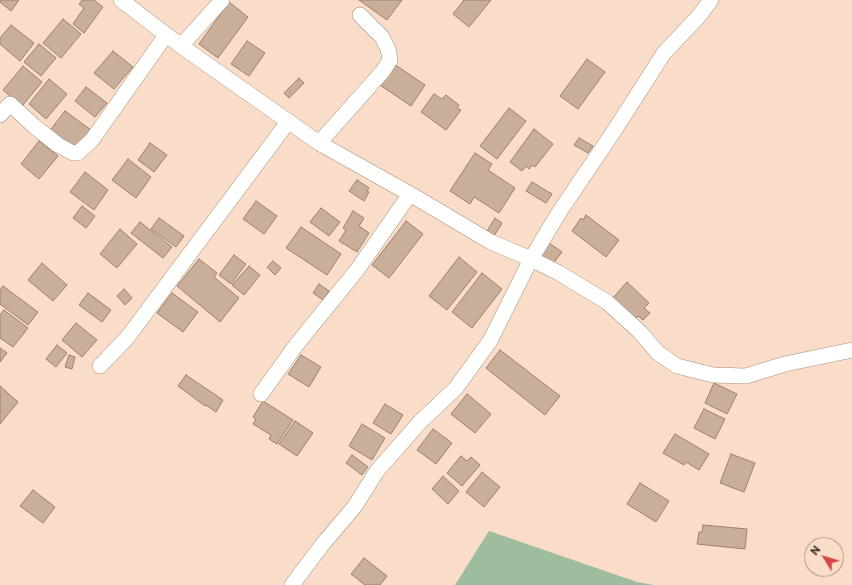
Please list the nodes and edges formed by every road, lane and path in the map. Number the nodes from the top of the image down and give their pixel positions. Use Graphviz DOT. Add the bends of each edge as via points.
graph roads {
  1 [pos="121,0"];
  2 [pos="222,0"];
  3 [pos="711,0"];
  4 [pos="360,15"];
  5 [pos="166,35"];
  6 [pos="181,46"];
  7 [pos="0,115"];
  8 [pos="288,122"];
  9 [pos="319,143"];
  10 [pos="410,194"];
  11 [pos="531,259"];
  12 [pos="852,350"];
  13 [pos="100,366"];
  14 [pos="261,394"];
  15 [pos="292,585"];
  1 -- 5 [label="street"];
  2 -- 6 [label="street"];
  3 -- 11 [label="street" via="664,53"];
  4 -- 9 [label="street" via="382,36 390,60"];
  5 -- 6 [label="street"];
  5 -- 7 [label="street" via="92,140 78,153 73,154 58,145 10,104"];
  6 -- 8 [label="street"];
  8 -- 9 [label="street"];
  8 -- 13 [label="street" via="127,338"];
  9 -- 10 [label="street"];
  10 -- 11 [label="street" via="491,242"];
  10 -- 14 [label="street" via="357,270 297,344"];
  11 -- 12 [label="street" via="607,302 640,332 658,353 677,366 713,375 746,376 785,364"];
  11 -- 15 [label="street" via="490,341 456,388 420,422 377,470 355,506"];
}
